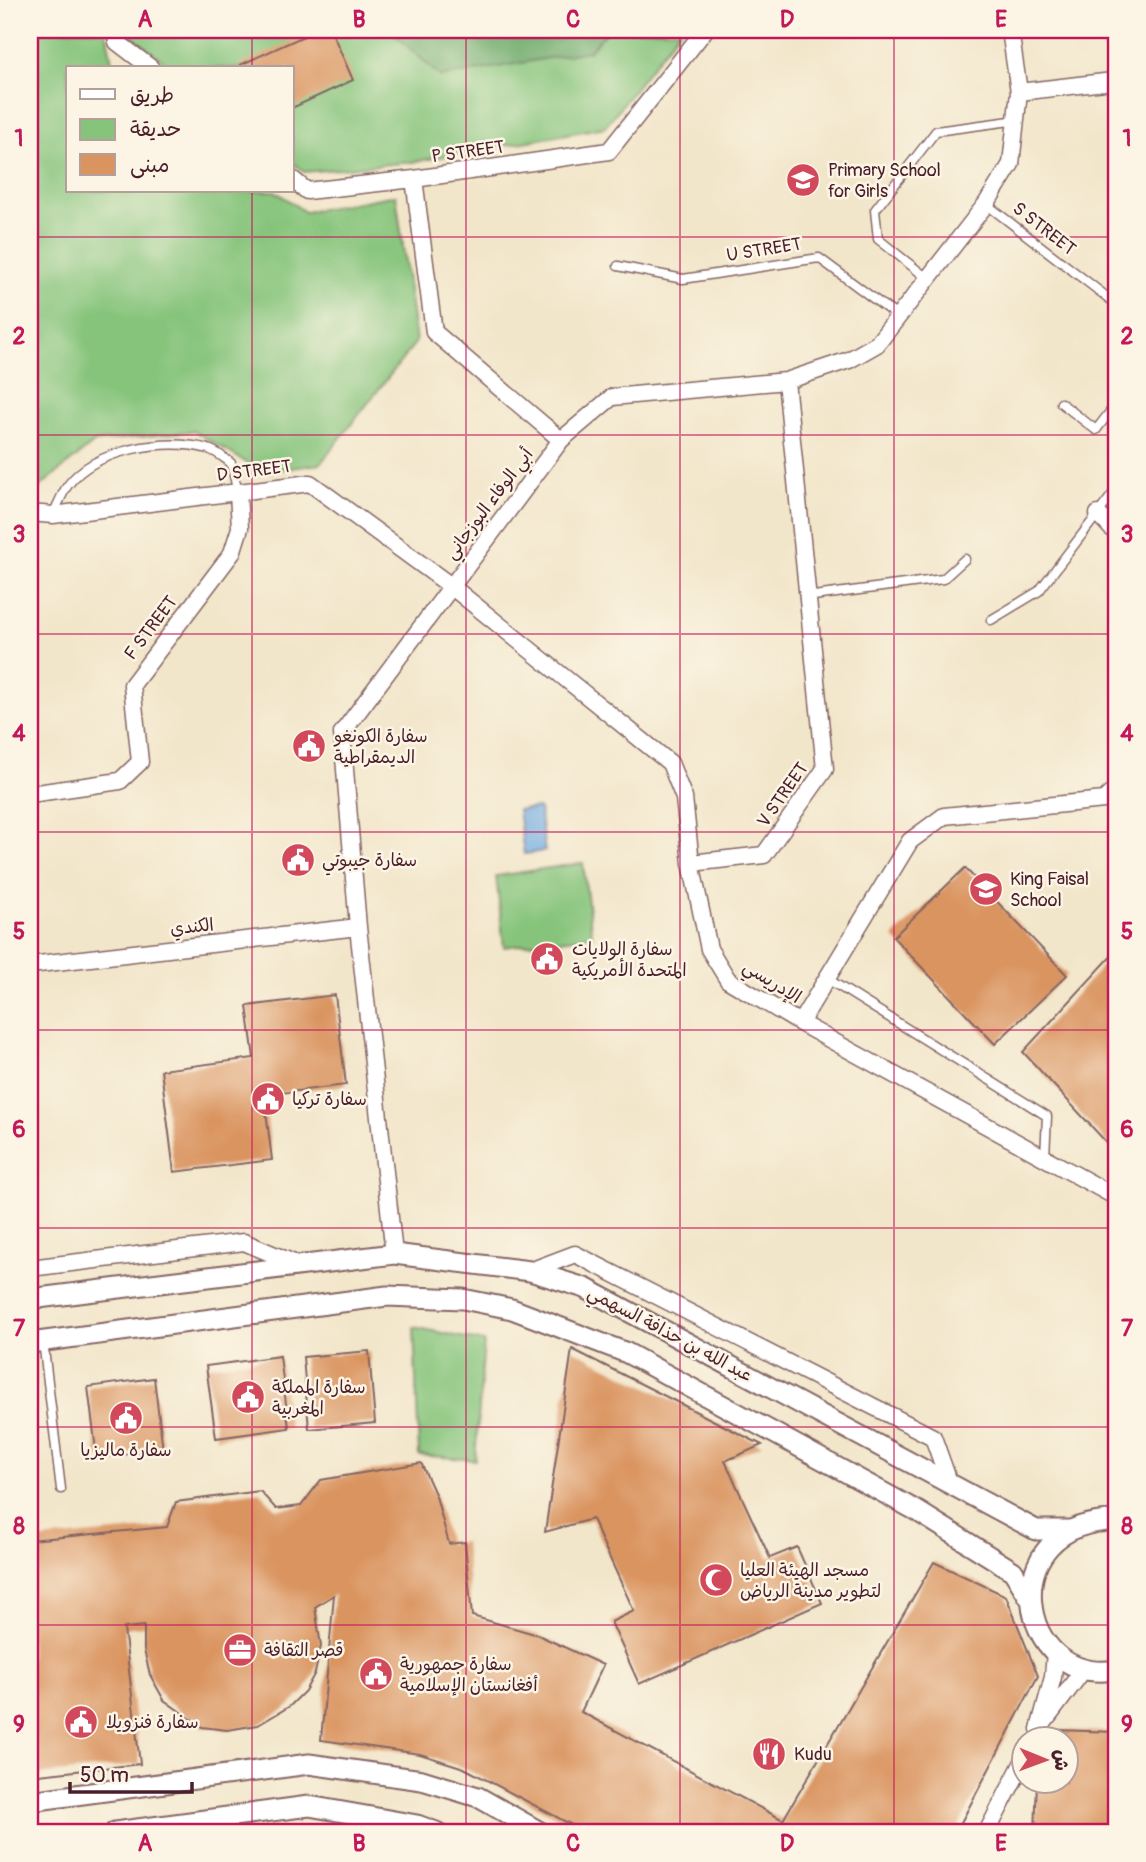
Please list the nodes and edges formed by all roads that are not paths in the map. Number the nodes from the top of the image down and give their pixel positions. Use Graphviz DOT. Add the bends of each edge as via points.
graph roads {
  1 [pos="116,30"];
  2 [pos="705,30"];
  3 [pos="1010,30"];
  4 [pos="147,66"];
  5 [pos="1116,77"];
  6 [pos="1019,92"];
  7 [pos="1018,120"];
  8 [pos="414,179"];
  9 [pos="294,181"];
  10 [pos="986,204"];
  11 [pos="618,266"];
  12 [pos="927,278"];
  13 [pos="1116,304"];
  14 [pos="897,316"];
  15 [pos="786,381"];
  16 [pos="1061,403"];
  17 [pos="1116,404"];
  18 [pos="561,440"];
  19 [pos="1116,490"];
  20 [pos="238,493"];
  21 [pos="30,513"];
  22 [pos="1098,514"];
  23 [pos="53,515"];
  24 [pos="1116,533"];
  25 [pos="965,559"];
  26 [pos="451,586"];
  27 [pos="806,597"];
  28 [pos="991,620"];
  29 [pos="495,622"];
  30 [pos="1116,789"];
  31 [pos="30,794"];
  32 [pos="691,863"];
  33 [pos="358,927"];
  34 [pos="30,964"];
  35 [pos="826,978"];
  36 [pos="800,1023"];
  37 [pos="1045,1157"];
  38 [pos="1116,1197"];
  39 [pos="394,1254"];
  40 [pos="301,1266"];
  41 [pos="30,1268"];
  42 [pos="530,1272"];
  43 [pos="30,1299"];
  44 [pos="36,1342"];
  45 [pos="949,1482"];
  46 [pos="61,1489"];
  47 [pos="1116,1521"];
  48 [pos="1069,1530"];
  49 [pos="1031,1600"];
  50 [pos="1055,1652"];
  51 [pos="1084,1669"];
  52 [pos="1116,1670"];
  53 [pos="1038,1726"];
  54 [pos="1042,1726"];
  55 [pos="1010,1788"];
  56 [pos="30,1801"];
  57 [pos="115,1832"];
  58 [pos="436,1832"];
  59 [pos="540,1832"];
  60 [pos="988,1832"];
  1 -- 4 [label="street" via="117,42"];
  2 -- 8 [label="street, P STREET" via="609,151"];
  3 -- 6 [label="street, أبي الوفاء البوزجاني"];
  5 -- 6 [label="street"];
  6 -- 7 [label="street, أبي الوفاء البوزجاني"];
  7 -- 10 [label="street, أبي الوفاء البوزجاني" via="1011,164"];
  7 -- 12 [label="lane" via="936,131 874,209 878,239"];
  8 -- 9 [label="street" via="307,191"];
  8 -- 18 [label="street, P STREET" via="434,332"];
  10 -- 12 [label="street, أبي الوفاء البوزجاني"];
  10 -- 13 [label="lane, S STREET"];
  11 -- 14 [label="lane, U STREET" via="683,279 819,258"];
  12 -- 14 [label="street, أبي الوفاء البوزجاني"];
  14 -- 15 [label="street, أبي الوفاء البوزجاني" via="877,344 849,360"];
  15 -- 18 [label="street, أبي الوفاء البوزجاني" via="612,397"];
  15 -- 27 [label="street, V STREET"];
  16 -- 17 [label="lane" via="1096,430"];
  18 -- 26 [label="street, أبي الوفاء البوزجاني"];
  19 -- 22 [label="lane"];
  20 -- 23 [label="street, D STREET"];
  20 -- 23 [label="lane" via="231,463 210,449 178,444 121,451 91,464 68,485"];
  20 -- 26 [label="street, D STREET" via="310,483"];
  20 -- 31 [label="street, F STREET" via="240,528 232,553 132,685 140,762 120,781"];
  21 -- 23 [label="street, D STREET"];
  22 -- 24 [label="street"];
  22 -- 28 [label="lane" via="1039,591"];
  25 -- 27 [label="lane" via="943,579"];
  26 -- 29 [label="street, D STREET"];
  26 -- 33 [label="street, أبي الوفاء البوزجاني" via="342,733"];
  27 -- 32 [label="street, V STREET" via="825,769 764,855"];
  29 -- 32 [label="street, الإدريسي" via="670,763 684,798"];
  30 -- 35 [label="street" via="1104,800 944,816 910,841"];
  32 -- 36 [label="street, الإدريسي" via="709,949 729,980"];
  33 -- 34 [label="street, الكندي"];
  33 -- 39 [label="street, أبي الوفاء البوزجاني"];
  35 -- 36 [label="street"];
  35 -- 37 [label="lane" via="1047,1116"];
  36 -- 37 [label="street, الإدريسي"];
  37 -- 38 [label="street, الإدريسي"];
  39 -- 40 [label="street, عبد الله بن حذافة السهمي"];
  39 -- 42 [label="street, عبد الله بن حذافة السهمي"];
  40 -- 41 [label="street" via="244,1242"];
  40 -- 43 [label="street, عبد الله بن حذافة السهمي"];
  42 -- 45 [label="street, عبد الله بن حذافة السهمي" via="585,1288"];
  42 -- 45 [label="street" via="575,1254 933,1437"];
  44 -- 46 [label="lane"];
  44 -- 49 [label="street, عبد الله بن حذافة السهمي" via="387,1296 463,1300 512,1309 627,1353 917,1511 1013,1571"];
  45 -- 48 [label="street, عبد الله بن حذافة السهمي" via="1036,1530"];
  47 -- 48 [label="street" via="1092,1522"];
  48 -- 49 [label="street" via="1040,1560 1032,1579"];
  49 -- 50 [label="street" via="1038,1628"];
  50 -- 51 [label="street"];
  50 -- 53 [label="street" via="1053,1677"];
  51 -- 52 [label="street"];
  51 -- 54 [label="street"];
  55 -- 60 [label="street"];
  56 -- 59 [label="street" via="309,1764 422,1780 478,1797"];
  57 -- 58 [label="street" via="309,1806"];
}
